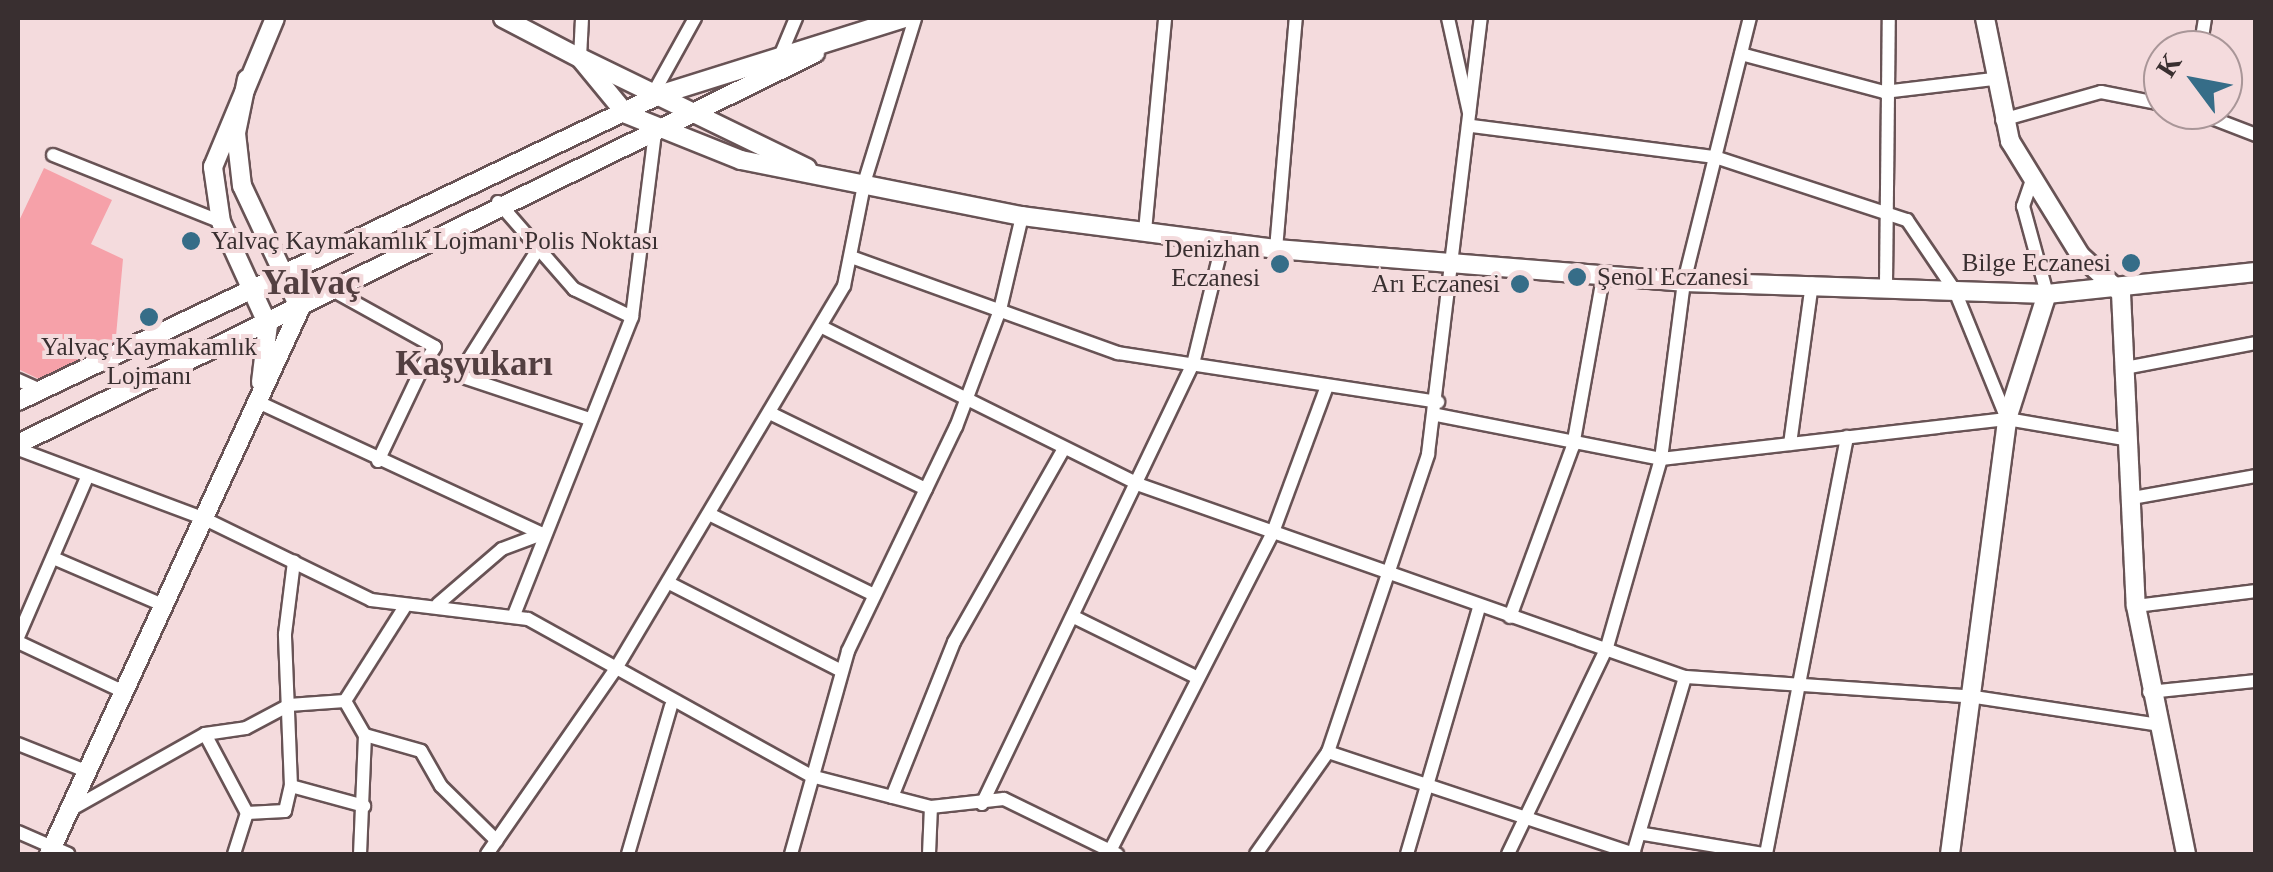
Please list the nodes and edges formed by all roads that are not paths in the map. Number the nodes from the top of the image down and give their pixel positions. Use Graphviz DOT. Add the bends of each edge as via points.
graph roads {
  1 [pos="275,18"];
  2 [pos="503,18"];
  3 [pos="582,18"];
  4 [pos="695,18"];
  5 [pos="796,18"];
  6 [pos="904,18"];
  7 [pos="915,18"];
  8 [pos="1165,18"];
  9 [pos="1296,18"];
  10 [pos="1448,18"];
  11 [pos="1481,18"];
  12 [pos="1750,18"];
  13 [pos="1889,18"];
  14 [pos="1985,18"];
  15 [pos="846,36"];
  16 [pos="782,54"];
  17 [pos="1741,54"];
  18 [pos="580,58"];
  19 [pos="770,76"];
  20 [pos="246,79"];
  21 [pos="1993,79"];
  22 [pos="1884,92"];
  23 [pos="657,94"];
  24 [pos="2143,100"];
  25 [pos="626,114"];
  26 [pos="698,114"];
  27 [pos="2002,120"];
  28 [pos="1472,126"];
  29 [pos="655,132"];
  30 [pos="53,154"];
  31 [pos="1715,157"];
  32 [pos="808,168"];
  33 [pos="864,180"];
  34 [pos="2032,180"];
  35 [pos="498,202"];
  36 [pos="1022,216"];
  37 [pos="1886,218"];
  38 [pos="221,222"];
  39 [pos="1145,232"];
  40 [pos="1224,241"];
  41 [pos="1276,248"];
  42 [pos="536,251"];
  43 [pos="850,258"];
  44 [pos="1454,267"];
  45 [pos="2256,272"];
  46 [pos="283,274"];
  47 [pos="1602,277"];
  48 [pos="1684,282"];
  49 [pos="1812,284"];
  50 [pos="1886,284"];
  51 [pos="251,290"];
  52 [pos="334,291"];
  53 [pos="1955,291"];
  54 [pos="2120,293"];
  55 [pos="2047,294"];
  56 [pos="300,309"];
  57 [pos="1000,310"];
  58 [pos="632,317"];
  59 [pos="268,325"];
  60 [pos="822,327"];
  61 [pos="2256,343"];
  62 [pos="424,364"];
  63 [pos="1193,364"];
  64 [pos="2125,368"];
  65 [pos="457,378"];
  66 [pos="18,380"];
  67 [pos="1326,386"];
  68 [pos="40,390"];
  69 [pos="18,401"];
  70 [pos="258,402"];
  71 [pos="964,403"];
  72 [pos="1438,409"];
  73 [pos="774,415"];
  74 [pos="586,418"];
  75 [pos="2007,419"];
  76 [pos="1847,437"];
  77 [pos="2130,440"];
  78 [pos="1790,444"];
  79 [pos="1573,446"];
  80 [pos="18,447"];
  81 [pos="1064,450"];
  82 [pos="1661,459"];
  83 [pos="378,461"];
  84 [pos="88,476"];
  85 [pos="2256,476"];
  86 [pos="1140,485"];
  87 [pos="926,488"];
  88 [pos="2132,498"];
  89 [pos="711,515"];
  90 [pos="204,518"];
  91 [pos="1273,532"];
  92 [pos="542,534"];
  93 [pos="58,560"];
  94 [pos="294,562"];
  95 [pos="1387,565"];
  96 [pos="669,583"];
  97 [pos="2256,591"];
  98 [pos="874,595"];
  99 [pos="163,605"];
  100 [pos="434,606"];
  101 [pos="2136,606"];
  102 [pos="1479,607"];
  103 [pos="404,608"];
  104 [pos="514,615"];
  105 [pos="1510,617"];
  106 [pos="1074,618"];
  107 [pos="18,640"];
  108 [pos="1607,647"];
  109 [pos="614,670"];
  110 [pos="842,671"];
  111 [pos="1686,677"];
  112 [pos="1198,678"];
  113 [pos="2256,681"];
  114 [pos="1802,682"];
  115 [pos="122,691"];
  116 [pos="2148,692"];
  117 [pos="1975,697"];
  118 [pos="345,701"];
  119 [pos="289,704"];
  120 [pos="670,706"];
  121 [pos="2153,724"];
  122 [pos="205,734"];
  123 [pos="365,734"];
  124 [pos="18,744"];
  125 [pos="1328,752"];
  126 [pos="86,770"];
  127 [pos="811,776"];
  128 [pos="292,786"];
  129 [pos="1432,789"];
  130 [pos="892,797"];
  131 [pos="982,804"];
  132 [pos="364,806"];
  133 [pos="931,807"];
  134 [pos="68,810"];
  135 [pos="247,813"];
  136 [pos="1524,820"];
  137 [pos="18,832"];
  138 [pos="1644,834"];
  139 [pos="498,841"];
  140 [pos="56,852"];
  141 [pos="1114,853"];
  142 [pos="234,854"];
  143 [pos="360,854"];
  144 [pos="488,854"];
  145 [pos="628,854"];
  146 [pos="791,854"];
  147 [pos="929,854"];
  148 [pos="1256,854"];
  149 [pos="1407,854"];
  150 [pos="1508,854"];
  151 [pos="1634,854"];
  152 [pos="1765,854"];
  153 [pos="1950,854"];
  154 [pos="2186,854"];
  1 -- 20 [label="street"];
  2 -- 18 [label="street"];
  3 -- 18 [label="street"];
  4 -- 23 [label="street"];
  5 -- 16 [label="street"];
  6 -- 15 [label="street"];
  7 -- 33 [label="street"];
  8 -- 39 [label="street"];
  9 -- 41 [label="street"];
  10 -- 28 [label="street"];
  11 -- 28 [label="street"];
  12 -- 17 [label="street"];
  13 -- 22 [label="street"];
  14 -- 21 [label="street"];
  15 -- 16 [label="street"];
  15 -- 19 [label="street"];
  16 -- 19 [label="street"];
  16 -- 23 [label="street"];
  17 -- 22 [label="street"];
  17 -- 31 [label="street"];
  18 -- 23 [label="street"];
  18 -- 25 [label="street"];
  19 -- 26 [label="street"];
  20 -- 38 [label="street" via="213,166"];
  20 -- 46 [label="street" via="236,159"];
  21 -- 22 [label="street"];
  21 -- 27 [label="street"];
  22 -- 37 [label="street"];
  23 -- 25 [label="street"];
  23 -- 26 [label="street"];
  24 -- 27 [label="street" via="2100,92"];
  25 -- 29 [label="street"];
  25 -- 46 [label="street"];
  26 -- 29 [label="street"];
  26 -- 32 [label="street"];
  27 -- 34 [label="street"];
  28 -- 31 [label="street"];
  28 -- 44 [label="street"];
  29 -- 32 [label="street" via="741,160"];
  29 -- 35 [label="street"];
  29 -- 58 [label="street"];
  30 -- 38 [label="street"];
  31 -- 37 [label="street"];
  31 -- 48 [label="street"];
  32 -- 33 [label="street"];
  33 -- 36 [label="street"];
  33 -- 43 [label="street"];
  34 -- 54 [label="street" via="2080,256"];
  34 -- 55 [label="street" via="2024,206"];
  35 -- 42 [label="street"];
  35 -- 52 [label="street"];
  36 -- 39 [label="street"];
  36 -- 57 [label="street"];
  37 -- 50 [label="street"];
  37 -- 53 [label="street" via="1919,227"];
  38 -- 51 [label="street"];
  39 -- 40 [label="street"];
  40 -- 41 [label="street"];
  40 -- 63 [label="street"];
  41 -- 44 [label="street"];
  42 -- 58 [label="street" via="574,289"];
  42 -- 65 [label="street"];
  43 -- 57 [label="street"];
  43 -- 60 [label="street"];
  44 -- 47 [label="street"];
  44 -- 72 [label="street"];
  45 -- 54 [label="street"];
  46 -- 51 [label="street"];
  46 -- 56 [label="street"];
  47 -- 48 [label="street"];
  47 -- 79 [label="street"];
  48 -- 49 [label="street"];
  48 -- 82 [label="street"];
  49 -- 50 [label="street"];
  49 -- 78 [label="street"];
  50 -- 53 [label="street"];
  51 -- 59 [label="street"];
  51 -- 68 [label="street"];
  52 -- 56 [label="street"];
  52 -- 62 [label="street" via="435,347"];
  53 -- 55 [label="street"];
  53 -- 75 [label="street"];
  54 -- 55 [label="street"];
  54 -- 64 [label="street"];
  55 -- 75 [label="street"];
  56 -- 59 [label="street"];
  56 -- 70 [label="street"];
  57 -- 63 [label="street" via="1118,353"];
  57 -- 71 [label="street"];
  58 -- 74 [label="street"];
  59 -- 70 [label="street"];
  59 -- 80 [label="street"];
  60 -- 71 [label="street"];
  60 -- 73 [label="street"];
  61 -- 64 [label="street"];
  62 -- 65 [label="street"];
  62 -- 83 [label="street"];
  63 -- 67 [label="street"];
  63 -- 86 [label="street"];
  64 -- 77 [label="street"];
  65 -- 74 [label="street"];
  66 -- 68 [label="street"];
  67 -- 72 [label="street"];
  67 -- 91 [label="street"];
  68 -- 69 [label="street"];
  70 -- 83 [label="street"];
  70 -- 90 [label="street"];
  71 -- 81 [label="street"];
  71 -- 87 [label="street"];
  72 -- 79 [label="street"];
  72 -- 95 [label="street"];
  73 -- 87 [label="street"];
  73 -- 89 [label="street"];
  74 -- 92 [label="street"];
  75 -- 76 [label="street"];
  75 -- 77 [label="street"];
  75 -- 117 [label="street"];
  76 -- 78 [label="street"];
  76 -- 114 [label="street"];
  77 -- 88 [label="street"];
  78 -- 82 [label="street"];
  79 -- 82 [label="street"];
  79 -- 105 [label="street"];
  80 -- 84 [label="street"];
  81 -- 86 [label="street"];
  81 -- 130 [label="street" via="954,642"];
  82 -- 108 [label="street"];
  83 -- 92 [label="street"];
  84 -- 90 [label="street"];
  84 -- 93 [label="street"];
  85 -- 88 [label="street"];
  86 -- 91 [label="street"];
  86 -- 106 [label="street"];
  87 -- 98 [label="street"];
  88 -- 101 [label="street"];
  89 -- 96 [label="street"];
  89 -- 98 [label="street"];
  90 -- 94 [label="street"];
  90 -- 99 [label="street"];
  91 -- 95 [label="street"];
  91 -- 112 [label="street"];
  92 -- 100 [label="street" via="502,549"];
  92 -- 104 [label="street"];
  93 -- 99 [label="street"];
  93 -- 107 [label="street"];
  94 -- 103 [label="street"];
  94 -- 119 [label="street"];
  95 -- 102 [label="street"];
  95 -- 125 [label="street"];
  96 -- 109 [label="street"];
  96 -- 110 [label="street"];
  97 -- 101 [label="street"];
  98 -- 110 [label="street"];
  99 -- 115 [label="street"];
  100 -- 103 [label="street"];
  100 -- 104 [label="street"];
  101 -- 116 [label="street"];
  102 -- 105 [label="street"];
  102 -- 129 [label="street"];
  103 -- 118 [label="street"];
  104 -- 109 [label="street"];
  105 -- 108 [label="street"];
  106 -- 112 [label="street"];
  106 -- 131 [label="street"];
  107 -- 115 [label="street"];
  108 -- 111 [label="street"];
  108 -- 136 [label="street"];
  109 -- 120 [label="street"];
  109 -- 139 [label="street"];
  110 -- 127 [label="street"];
  111 -- 114 [label="street"];
  111 -- 138 [label="street"];
  112 -- 141 [label="street"];
  113 -- 116 [label="street"];
  114 -- 117 [label="street"];
  114 -- 152 [label="street"];
  115 -- 126 [label="street"];
  116 -- 121 [label="street"];
  117 -- 121 [label="street"];
  117 -- 153 [label="street"];
  118 -- 119 [label="street"];
  118 -- 123 [label="street"];
  119 -- 122 [label="street" via="246,728"];
  119 -- 128 [label="street"];
  120 -- 127 [label="street"];
  120 -- 145 [label="street"];
  121 -- 154 [label="street"];
  122 -- 134 [label="street"];
  122 -- 135 [label="street"];
  123 -- 132 [label="street"];
  123 -- 139 [label="street" via="421,751 441,786"];
  124 -- 126 [label="street"];
  125 -- 129 [label="street"];
  125 -- 148 [label="street"];
  126 -- 134 [label="street"];
  127 -- 130 [label="street"];
  127 -- 146 [label="street"];
  128 -- 132 [label="street"];
  128 -- 135 [label="street" via="285,811"];
  129 -- 136 [label="street"];
  129 -- 149 [label="street"];
  130 -- 133 [label="street"];
  131 -- 133 [label="street"];
  131 -- 141 [label="street" via="1035,808"];
  132 -- 143 [label="street"];
  133 -- 147 [label="street"];
  134 -- 140 [label="street"];
  135 -- 142 [label="street"];
  136 -- 150 [label="street"];
  136 -- 151 [label="street"];
  137 -- 140 [label="street"];
  138 -- 151 [label="street"];
  138 -- 152 [label="street"];
  139 -- 144 [label="street"];
}
